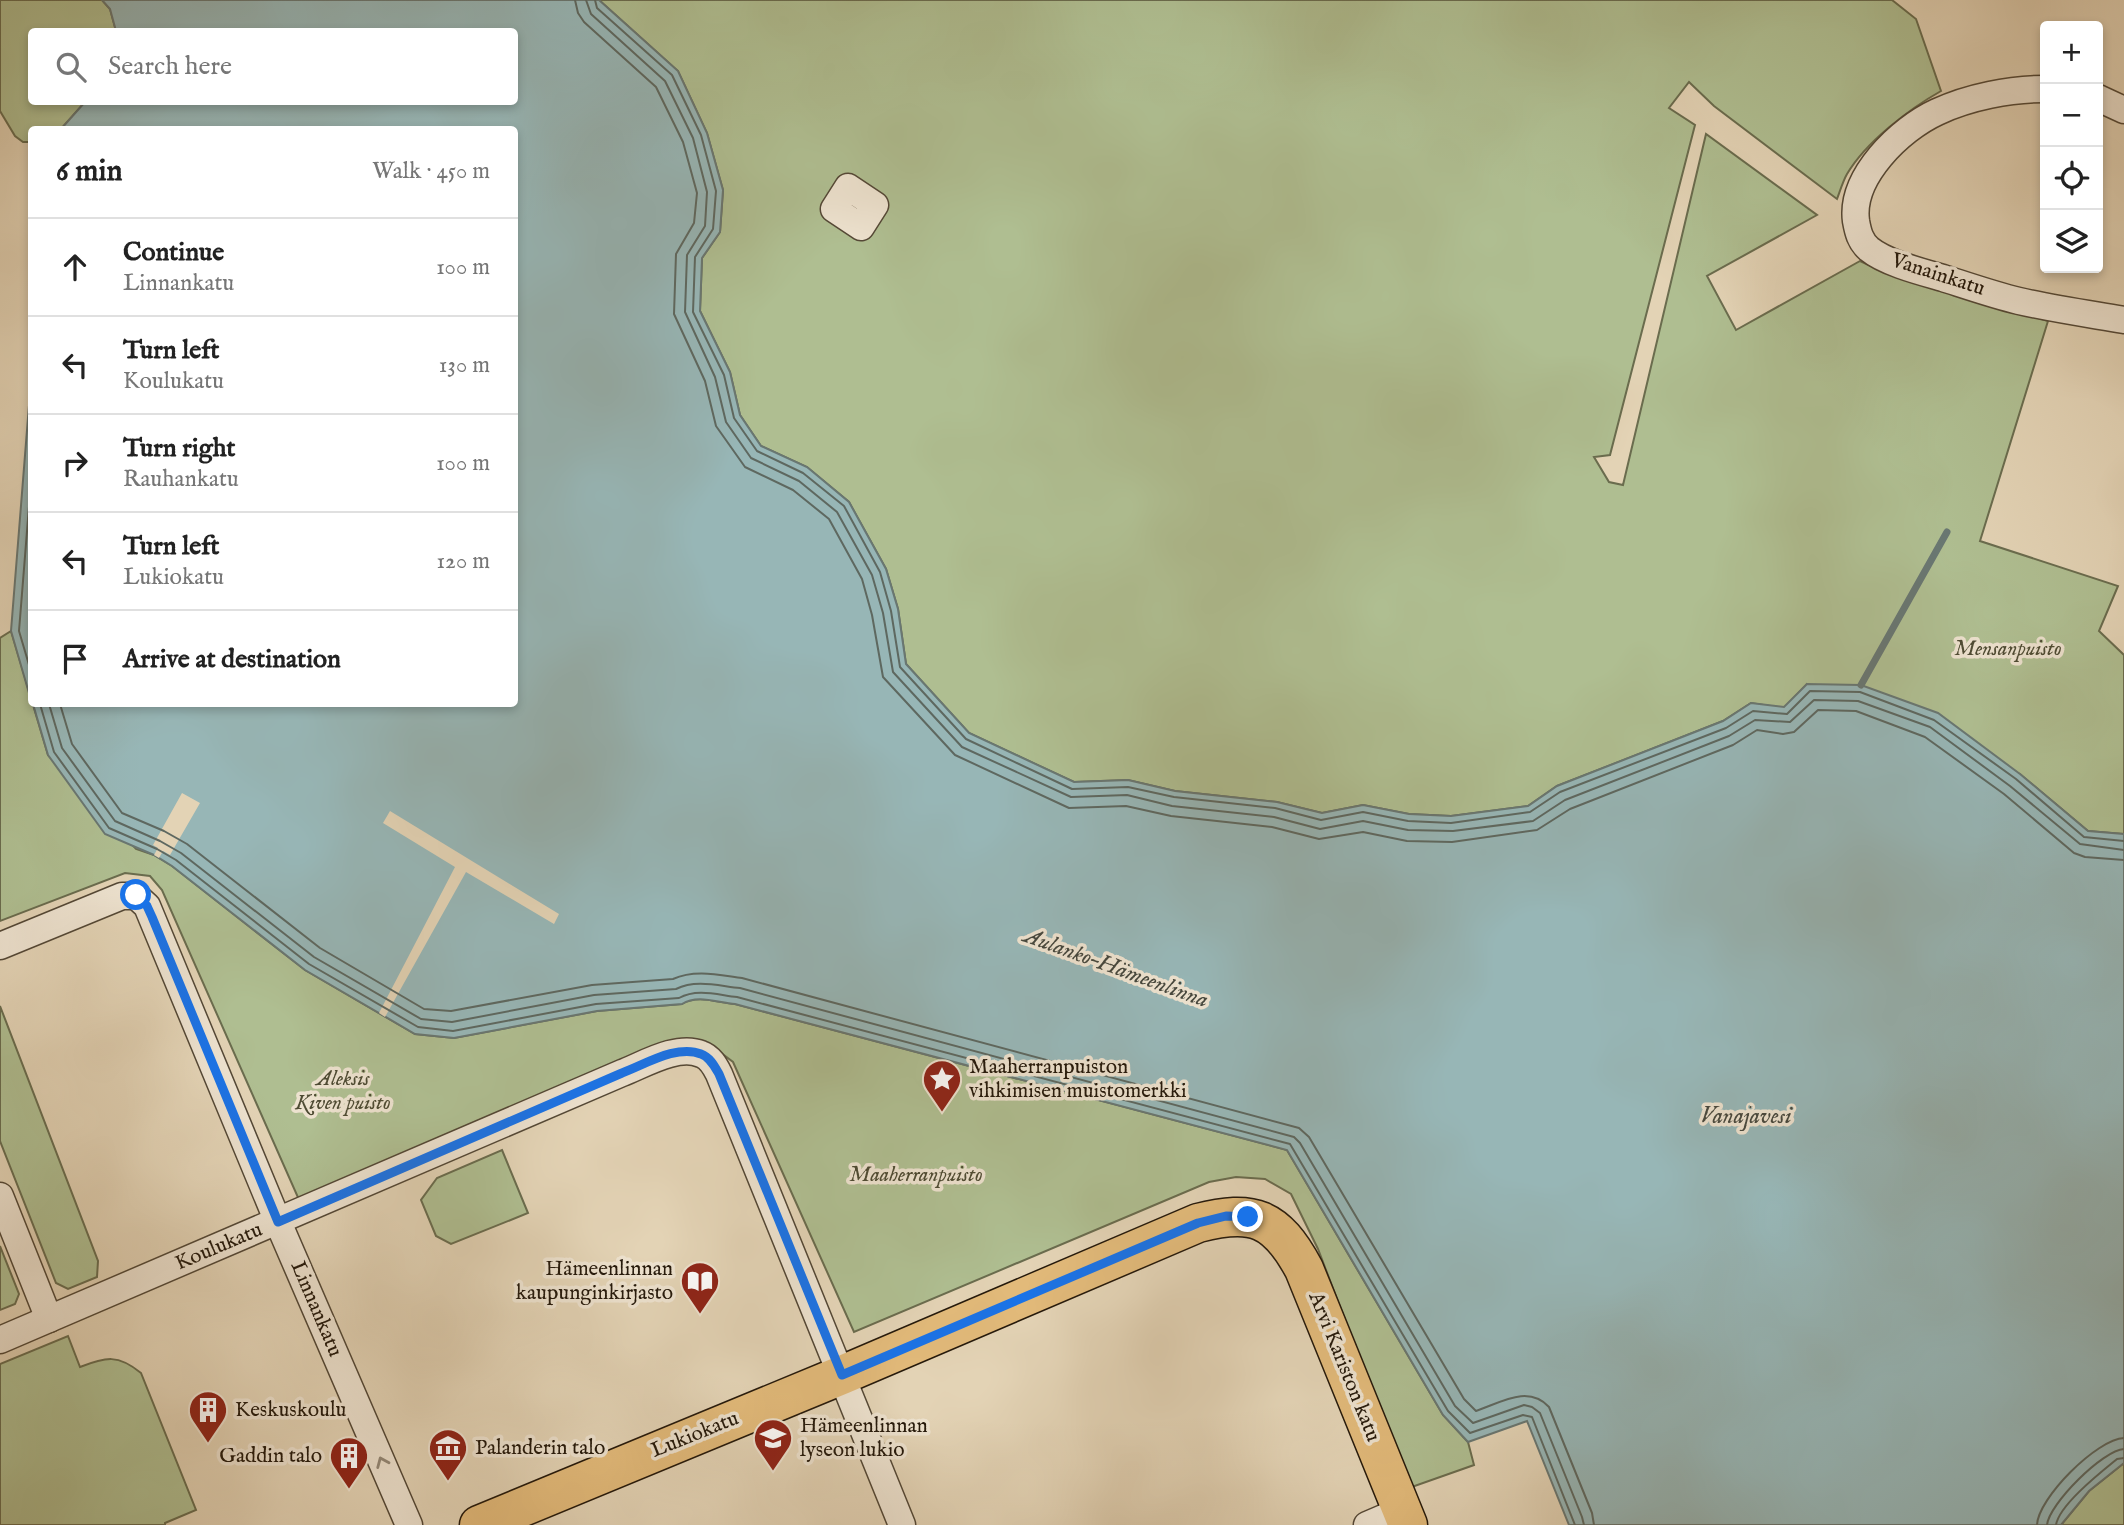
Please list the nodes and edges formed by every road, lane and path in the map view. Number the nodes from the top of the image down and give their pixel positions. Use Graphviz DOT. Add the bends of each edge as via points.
graph roads {
  1 [pos="2040,89"];
  2 [pos="2103,100"];
  3 [pos="2124,110"];
  4 [pos="2124,320"];
  5 [pos="0,946"];
  6 [pos="0,1196"];
  7 [pos="278,1222"];
  8 [pos="1263,1222"];
  9 [pos="49,1319"];
  10 [pos="0,1340"];
  11 [pos="842,1375"];
  12 [pos="1405,1517"];
  13 [pos="409,1525"];
  14 [pos="479,1525"];
  15 [pos="902,1525"];
  16 [pos="1367,1525"];
  1 -- 4 [label="street, Vanainkatu" via="1962,103 1935,113 1903,135 1860,186 1855,211 1858,235 1882,256 1920,272 2018,301"];
  2 -- 3 [label="street"];
  5 -- 7 [label="street, Linnankatu" via="122,896 136,895 142,900"];
  6 -- 9 [label="street"];
  7 -- 9 [label="street, Koulukatu"];
  7 -- 11 [label="street, Koulukatu" via="672,1054 691,1051 709,1058 719,1074"];
  13 -- 7 [label="street, Linnankatu, one-way"];
  8 -- 11 [label="main road, Lukiokatu" via="1226,1216 1198,1223"];
  8 -- 12 [label="main road, Arvi Kariston katu" via="1293,1248 1304,1269"];
  9 -- 10 [label="street, Koulukatu"];
  11 -- 14 [label="main road, Lukiokatu"];
  11 -- 15 [label="street"];
  12 -- 16 [label="street"];
}
